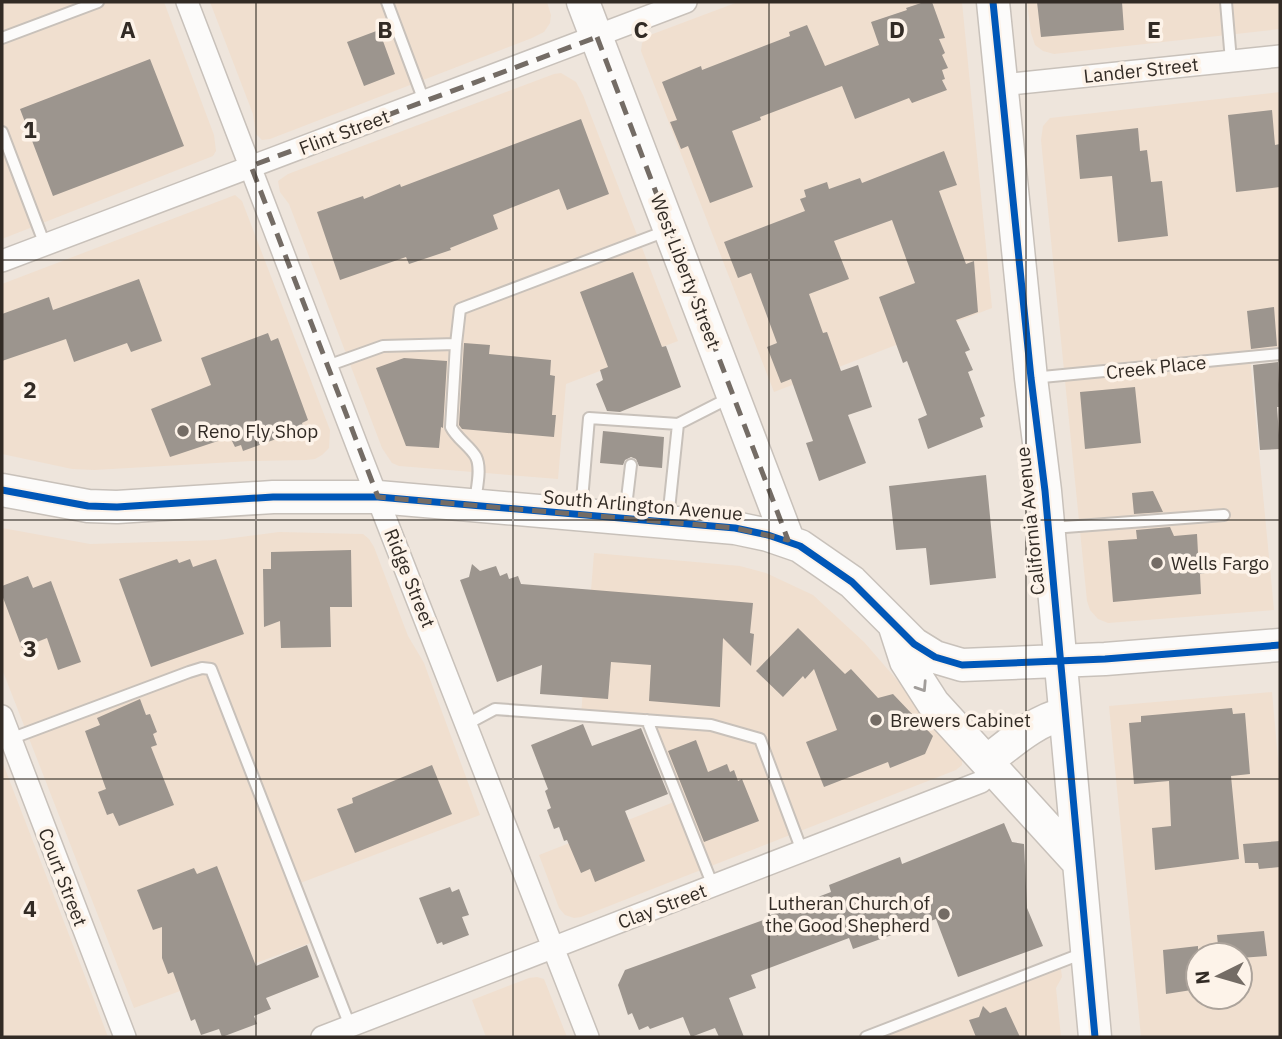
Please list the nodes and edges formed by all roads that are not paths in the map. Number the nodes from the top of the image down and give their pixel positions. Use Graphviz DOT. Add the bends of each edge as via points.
graph roads {
  1 [pos="98,2"];
  2 [pos="187,2"];
  3 [pos="387,2"];
  4 [pos="583,2"];
  5 [pos="686,2"];
  6 [pos="993,2"];
  7 [pos="1226,2"];
  8 [pos="597,37"];
  9 [pos="2,38"];
  10 [pos="1280,56"];
  11 [pos="1231,61"];
  12 [pos="1001,85"];
  13 [pos="424,101"];
  14 [pos="2,132"];
  15 [pos="251,166"];
  16 [pos="671,229"];
  17 [pos="45,245"];
  18 [pos="2,261"];
  19 [pos="456,344"];
  20 [pos="1280,354"];
  21 [pos="327,366"];
  22 [pos="1031,378"];
  23 [pos="734,396"];
  24 [pos="635,421"];
  25 [pos="678,424"];
  26 [pos="634,434"];
  27 [pos="631,465"];
  28 [pos="2,490"];
  29 [pos="378,497"];
  30 [pos="475,506"];
  31 [pos="581,514"];
  32 [pos="1224,515"];
  33 [pos="624,518"];
  34 [pos="668,522"];
  35 [pos="1048,528"];
  36 [pos="788,540"];
  37 [pos="895,625"];
  38 [pos="1280,645"];
  39 [pos="1280,654"];
  40 [pos="1059,662"];
  41 [pos="1064,714"];
  42 [pos="2,716"];
  43 [pos="647,720"];
  44 [pos="467,724"];
  45 [pos="10,738"];
  46 [pos="987,761"];
  47 [pos="802,851"];
  48 [pos="1078,862"];
  49 [pos="713,886"];
  50 [pos="554,948"];
  51 [pos="1086,952"];
  52 [pos="350,1026"];
  53 [pos="125,1037"];
  54 [pos="321,1037"];
  55 [pos="588,1037"];
  56 [pos="866,1037"];
  57 [pos="1095,1037"];
  1 -- 9 [label="lane"];
  2 -- 15 [label="street, Ridge Street"];
  3 -- 13 [label="lane"];
  4 -- 8 [label="main road, West Liberty Street"];
  5 -- 8 [label="street, Flint Street"];
  6 -- 12 [label="main road, California Avenue"];
  7 -- 11 [label="lane"];
  8 -- 13 [label="street, Flint Street"];
  8 -- 16 [label="main road, West Liberty Street"];
  10 -- 11 [label="street, Lander Street"];
  11 -- 12 [label="street, Lander Street"];
  12 -- 22 [label="main road, California Avenue"];
  13 -- 15 [label="street, Flint Street"];
  14 -- 17 [label="lane"];
  15 -- 17 [label="street, Flint Street"];
  15 -- 21 [label="street, Ridge Street"];
  16 -- 19 [label="lane" via="460,309"];
  16 -- 23 [label="main road, West Liberty Street"];
  17 -- 18 [label="street, Flint Street"];
  19 -- 21 [label="lane" via="383,346"];
  19 -- 30 [label="lane" via="450,427 477,459"];
  20 -- 22 [label="lane, Creek Place"];
  21 -- 29 [label="street, Ridge Street"];
  22 -- 35 [label="main road, California Avenue"];
  23 -- 25 [label="lane"];
  23 -- 36 [label="main road, West Liberty Street"];
  24 -- 25 [label="lane"];
  24 -- 26 [label="lane"];
  24 -- 31 [label="lane" via="589,418"];
  25 -- 34 [label="lane"];
  27 -- 33 [label="lane"];
  28 -- 29 [label="main road, South Arlington Avenue" via="117,507 273,497"];
  29 -- 30 [label="main road, South Arlington Avenue"];
  29 -- 44 [label="street, Ridge Street"];
  30 -- 31 [label="main road, South Arlington Avenue"];
  31 -- 33 [label="main road, South Arlington Avenue"];
  32 -- 35 [label="lane"];
  33 -- 34 [label="main road, South Arlington Avenue"];
  34 -- 36 [label="main road, South Arlington Avenue" via="735,528"];
  35 -- 40 [label="main road, California Avenue"];
  36 -- 37 [label="main road, South Arlington Avenue" via="852,582"];
  37 -- 40 [label="main road, South Arlington Avenue" via="935,657 962,665"];
  37 -- 46 [label="main road, one-way" via="906,661 919,683"];
  38 -- 39 [label="lane"];
  38 -- 40 [label="main road, South Arlington Avenue"];
  40 -- 41 [label="main road, California Avenue"];
  41 -- 46 [label="main road" via="1035,725"];
  41 -- 48 [label="main road, California Avenue"];
  42 -- 45 [label="street, Court Street"];
  43 -- 44 [label="lane" via="495,709"];
  43 -- 47 [label="lane" via="711,725 760,739"];
  43 -- 49 [label="lane"];
  44 -- 50 [label="street, Ridge Street"];
  45 -- 52 [label="lane" via="189,671 211,669"];
  45 -- 53 [label="street, Court Street"];
  46 -- 47 [label="street, Clay Street" via="987,775 981,782"];
  46 -- 48 [label="main road"];
  47 -- 49 [label="street, Clay Street"];
  48 -- 51 [label="main road, California Avenue"];
  49 -- 50 [label="street, Clay Street"];
  50 -- 52 [label="street, Clay Street"];
  50 -- 55 [label="street, Ridge Street"];
  51 -- 56 [label="lane"];
  51 -- 57 [label="main road, California Avenue"];
  52 -- 54 [label="street, Clay Street"];
}
